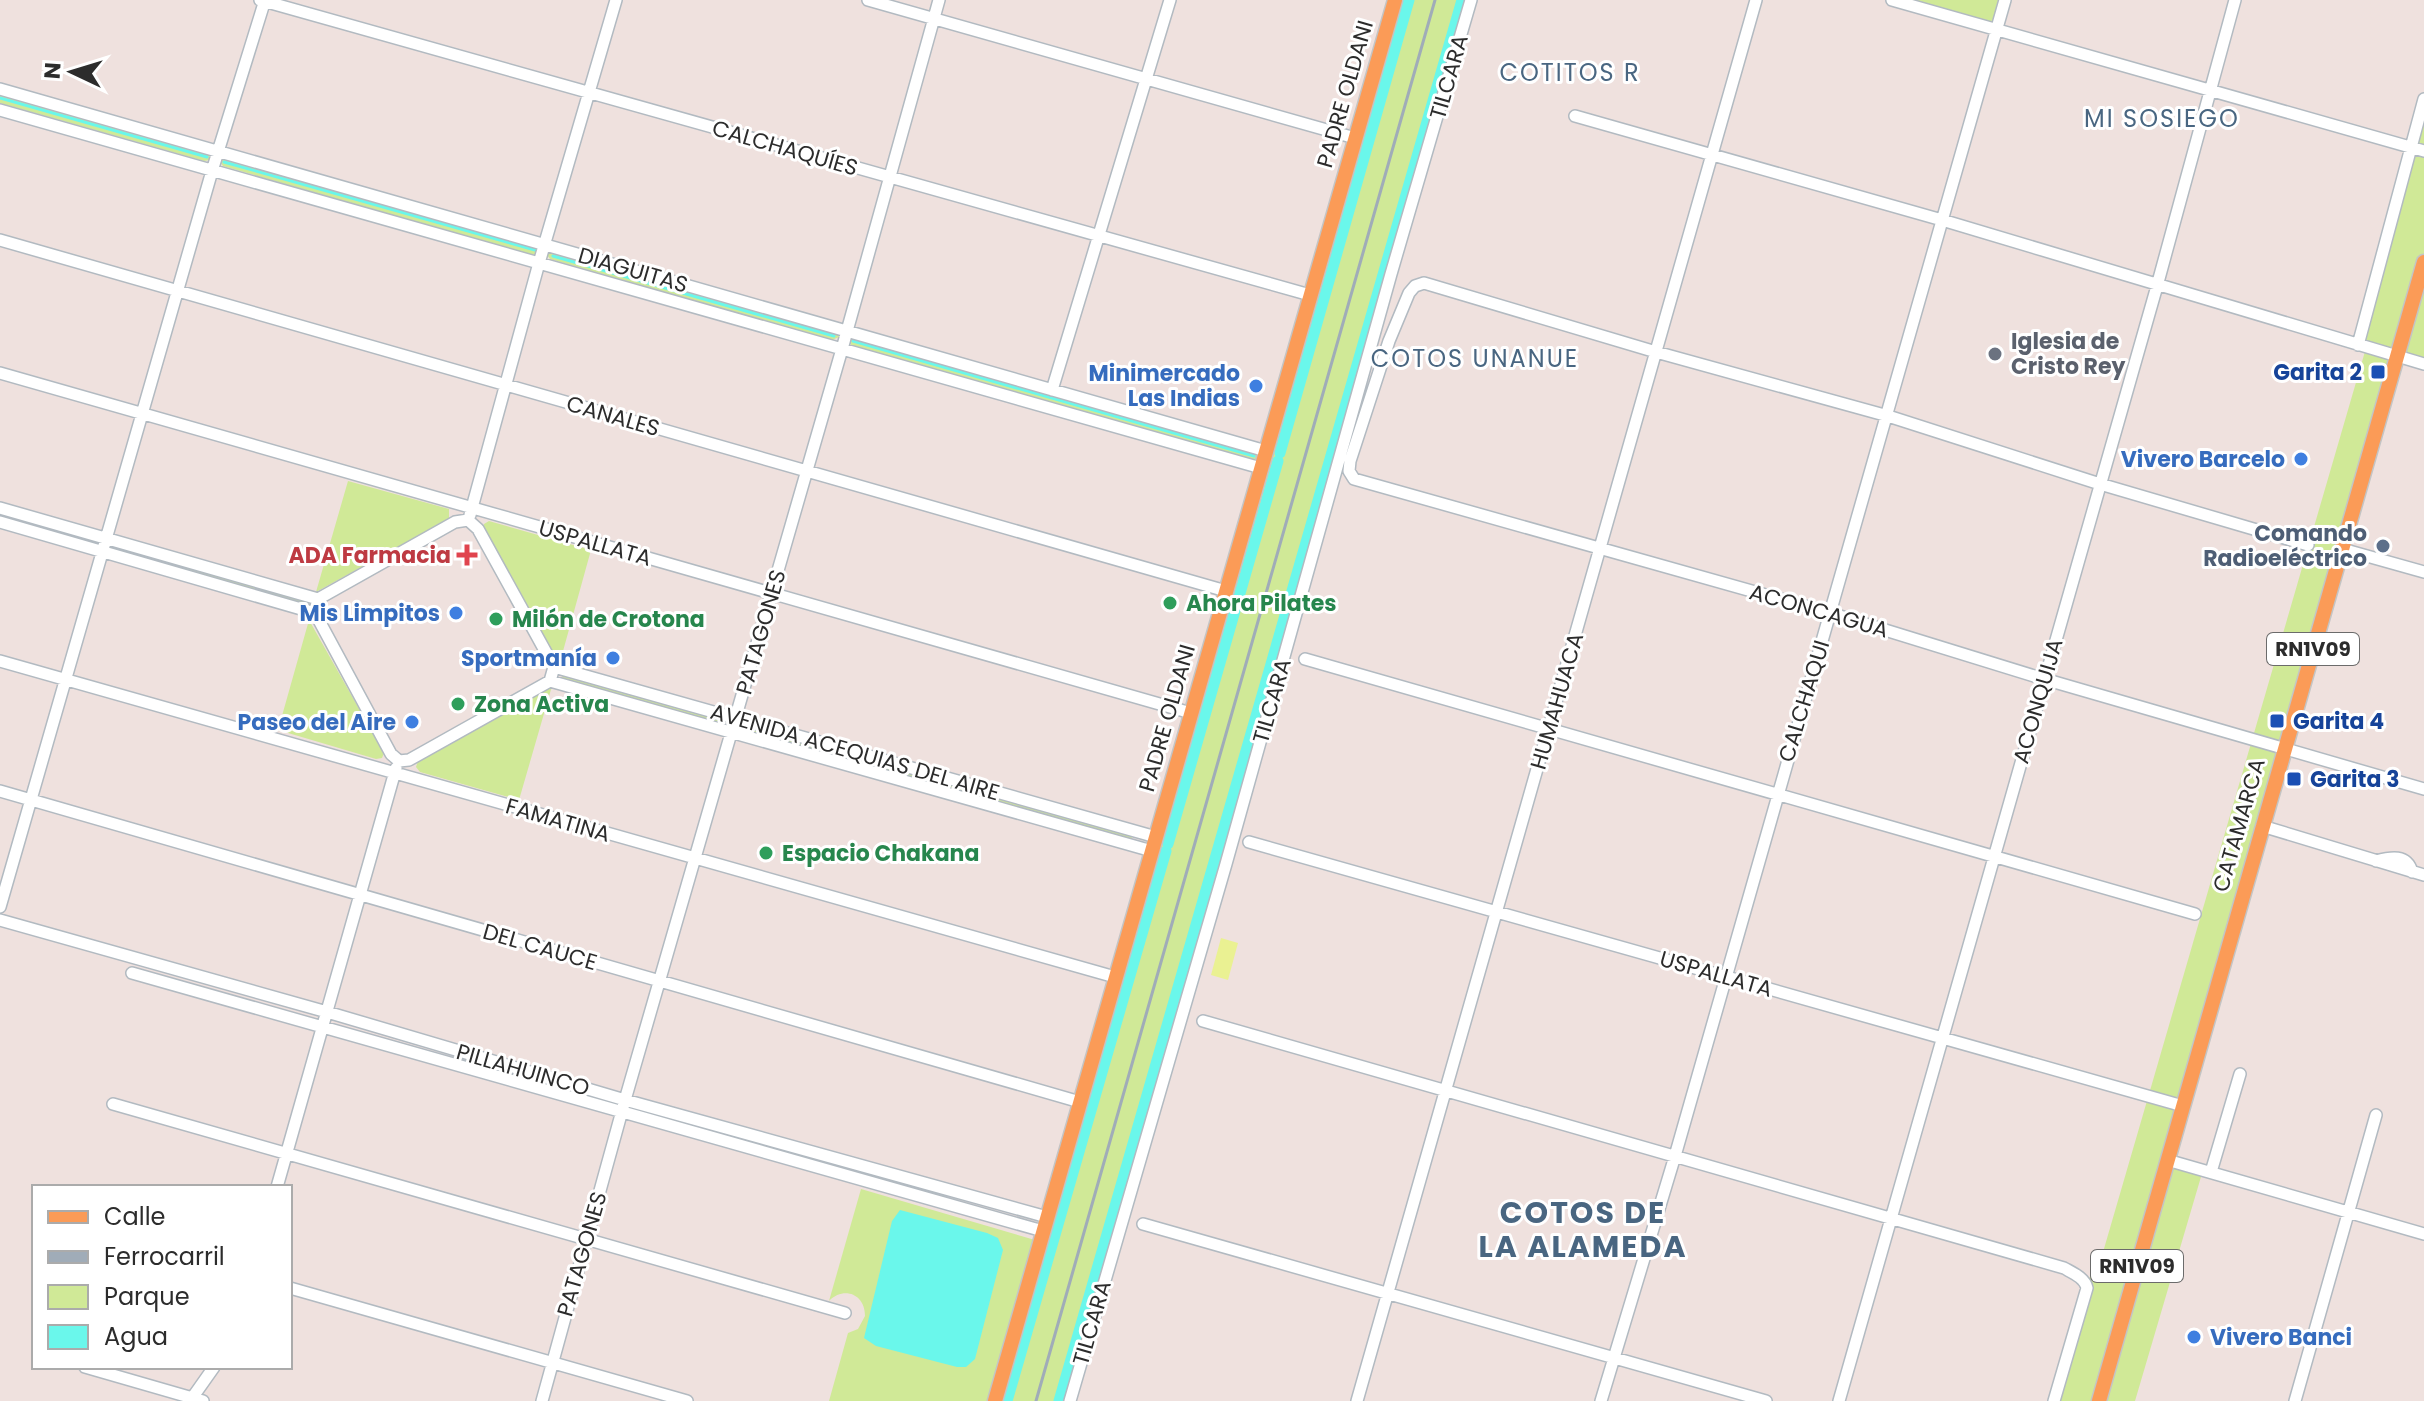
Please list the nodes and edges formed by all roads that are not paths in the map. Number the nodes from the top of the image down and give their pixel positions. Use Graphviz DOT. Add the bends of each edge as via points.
graph roads {
  1 [pos="263,0"];
  2 [pos="616,0"];
  3 [pos="868,0"];
  4 [pos="939,0"];
  5 [pos="1170,0"];
  6 [pos="1395,0"];
  7 [pos="1471,0"];
  8 [pos="1756,0"];
  9 [pos="2005,0"];
  10 [pos="2235,0"];
  11 [pos="1897,1"];
  12 [pos="933,18"];
  13 [pos="1997,29"];
  14 [pos="1146,78"];
  15 [pos="0,89"];
  16 [pos="2209,90"];
  17 [pos="589,93"];
  18 [pos="2424,99"];
  19 [pos="0,110"];
  20 [pos="1575,116"];
  21 [pos="1355,138"];
  22 [pos="2411,147"];
  23 [pos="218,151"];
  24 [pos="2424,151"];
  25 [pos="1712,155"];
  26 [pos="212,171"];
  27 [pos="889,177"];
  28 [pos="1942,220"];
  29 [pos="1099,236"];
  30 [pos="0,240"];
  31 [pos="545,245"];
  32 [pos="2424,262"];
  33 [pos="539,263"];
  34 [pos="2157,286"];
  35 [pos="177,291"];
  36 [pos="1310,295"];
  37 [pos="847,331"];
  38 [pos="2358,345"];
  39 [pos="842,349"];
  40 [pos="1656,352"];
  41 [pos="2397,356"];
  42 [pos="2424,364"];
  43 [pos="0,373"];
  44 [pos="505,385"];
  45 [pos="1052,390"];
  46 [pos="142,414"];
  47 [pos="1888,416"];
  48 [pos="1266,451"];
  49 [pos="1261,468"];
  50 [pos="807,471"];
  51 [pos="2100,484"];
  52 [pos="0,508"];
  53 [pos="470,514"];
  54 [pos="0,522"];
  55 [pos="106,539"];
  56 [pos="2308,545"];
  57 [pos="2342,549"];
  58 [pos="1600,550"];
  59 [pos="102,552"];
  60 [pos="2424,572"];
  61 [pos="1226,591"];
  62 [pos="772,593"];
  63 [pos="318,599"];
  64 [pos="315,613"];
  65 [pos="1830,613"];
  66 [pos="1305,659"];
  67 [pos="0,661"];
  68 [pos="554,667"];
  69 [pos="65,679"];
  70 [pos="2044,679"];
  71 [pos="550,681"];
  72 [pos="1191,713"];
  73 [pos="736,718"];
  74 [pos="1550,729"];
  75 [pos="732,732"];
  76 [pos="2284,749"];
  77 [pos="399,761"];
  78 [pos="395,774"];
  79 [pos="2424,789"];
  80 [pos="0,791"];
  81 [pos="1776,794"];
  82 [pos="31,800"];
  83 [pos="2262,826"];
  84 [pos="1249,842"];
  85 [pos="1154,844"];
  86 [pos="1995,857"];
  87 [pos="695,859"];
  88 [pos="2418,874"];
  89 [pos="360,895"];
  90 [pos="0,907"];
  91 [pos="1497,911"];
  92 [pos="2195,914"];
  93 [pos="0,920"];
  94 [pos="132,973"];
  95 [pos="1115,977"];
  96 [pos="1725,977"];
  97 [pos="660,981"];
  98 [pos="327,1012"];
  99 [pos="1203,1021"];
  100 [pos="323,1027"];
  101 [pos="1942,1038"];
  102 [pos="2240,1074"];
  103 [pos="1445,1091"];
  104 [pos="1080,1102"];
  105 [pos="113,1104"];
  106 [pos="624,1106"];
  107 [pos="2183,1106"];
  108 [pos="2376,1115"];
  109 [pos="287,1154"];
  110 [pos="1675,1156"];
  111 [pos="2167,1160"];
  112 [pos="2211,1172"];
  113 [pos="278,1185"];
  114 [pos="2348,1212"];
  115 [pos="1893,1218"];
  116 [pos="1045,1224"];
  117 [pos="1143,1224"];
  118 [pos="2424,1234"];
  119 [pos="586,1239"];
  120 [pos="292,1289"];
  121 [pos="1388,1293"];
  122 [pos="845,1313"];
  123 [pos="1614,1358"];
  124 [pos="552,1363"];
  125 [pos="92,1369"];
  126 [pos="213,1369"];
  127 [pos="195,1400"];
  128 [pos="542,1401"];
  129 [pos="687,1401"];
  130 [pos="995,1401"];
  131 [pos="1070,1401"];
  132 [pos="1357,1401"];
  133 [pos="1601,1401"];
  134 [pos="1766,1401"];
  135 [pos="1839,1401"];
  136 [pos="2054,1401"];
  137 [pos="2099,1401"];
  138 [pos="2295,1401"];
  1 -- 17 [label="street, CALCHAQUÍES"];
  1 -- 23 [label="street"];
  2 -- 17 [label="street"];
  3 -- 12 [label="street"];
  4 -- 12 [label="street, PATAGONES"];
  5 -- 14 [label="street"];
  6 -- 21 [label="main road, PADRE OLDANI"];
  7 -- 131 [label="street, TILCARA"];
  8 -- 25 [label="street, HUMAHUACA"];
  9 -- 13 [label="street, CALCHAQUI"];
  10 -- 16 [label="street, ACONQUIJA"];
  11 -- 13 [label="street"];
  12 -- 14 [label="street"];
  12 -- 27 [label="street, PATAGONES"];
  13 -- 16 [label="street"];
  13 -- 28 [label="street, CALCHAQUI"];
  14 -- 21 [label="street"];
  14 -- 29 [label="street"];
  15 -- 23 [label="street, DIAGUITAS"];
  16 -- 22 [label="street"];
  16 -- 34 [label="street, ACONQUIJA"];
  17 -- 27 [label="street, CALCHAQUÍES"];
  17 -- 31 [label="street"];
  18 -- 22 [label="street"];
  19 -- 26 [label="street, DIAGUITAS"];
  20 -- 25 [label="street"];
  21 -- 36 [label="main road, PADRE OLDANI"];
  22 -- 24 [label="street"];
  22 -- 38 [label="street"];
  23 -- 26 [label="street"];
  23 -- 31 [label="street, DIAGUITAS"];
  25 -- 28 [label="street"];
  25 -- 40 [label="street, HUMAHUACA"];
  26 -- 33 [label="street, DIAGUITAS"];
  26 -- 35 [label="street"];
  27 -- 29 [label="street, CALCHAQUÍES"];
  27 -- 37 [label="street, PATAGONES"];
  28 -- 34 [label="street"];
  28 -- 47 [label="street, CALCHAQUI"];
  29 -- 36 [label="street, CALCHAQUÍES"];
  29 -- 45 [label="street"];
  30 -- 35 [label="street, CANALES"];
  31 -- 33 [label="street"];
  31 -- 37 [label="street, DIAGUITAS"];
  32 -- 41 [label="main road, CATAMARCA / RN1V09"];
  33 -- 39 [label="street, DIAGUITAS"];
  33 -- 44 [label="street"];
  34 -- 38 [label="street"];
  34 -- 51 [label="street, ACONQUIJA"];
  35 -- 44 [label="street, CANALES"];
  35 -- 46 [label="street"];
  36 -- 48 [label="main road, PADRE OLDANI"];
  37 -- 39 [label="street, PATAGONES"];
  37 -- 45 [label="street, DIAGUITAS"];
  38 -- 41 [label="street"];
  39 -- 49 [label="street, DIAGUITAS"];
  39 -- 50 [label="street, PATAGONES"];
  40 -- 47 [label="street"];
  40 -- 58 [label="street, HUMAHUACA"];
  40 -- 58 [label="street, ACONCAGUA" via="1424,283 1415,286 1389,341 1350,461 1354,479"];
  41 -- 42 [label="street"];
  41 -- 57 [label="main road, CATAMARCA / RN1V09"];
  43 -- 46 [label="street, USPALLATA"];
  44 -- 50 [label="street, CANALES"];
  44 -- 53 [label="street"];
  45 -- 48 [label="street, DIAGUITAS"];
  46 -- 53 [label="street, USPALLATA"];
  46 -- 55 [label="street"];
  47 -- 51 [label="street"];
  47 -- 65 [label="street, CALCHAQUI"];
  48 -- 49 [label="main road, PADRE OLDANI"];
  49 -- 61 [label="main road, PADRE OLDANI"];
  50 -- 61 [label="street, CANALES"];
  50 -- 62 [label="street, PATAGONES"];
  51 -- 56 [label="street"];
  51 -- 70 [label="street, ACONQUIJA"];
  52 -- 55 [label="street"];
  53 -- 62 [label="street, USPALLATA"];
  53 -- 63 [label="street"];
  53 -- 68 [label="street"];
  54 -- 59 [label="street"];
  55 -- 59 [label="street"];
  55 -- 63 [label="street"];
  57 -- 60 [label="street"];
  57 -- 76 [label="main road, CATAMARCA / RN1V09"];
  58 -- 65 [label="street, ACONCAGUA"];
  58 -- 74 [label="street, HUMAHUACA"];
  59 -- 64 [label="street"];
  59 -- 69 [label="street"];
  61 -- 72 [label="main road, PADRE OLDANI"];
  62 -- 72 [label="street, USPALLATA"];
  62 -- 73 [label="street, PATAGONES"];
  63 -- 64 [label="street"];
  64 -- 77 [label="street"];
  65 -- 70 [label="street, ACONCAGUA"];
  65 -- 81 [label="street, CALCHAQUI"];
  66 -- 74 [label="street"];
  67 -- 69 [label="street, FAMATINA"];
  68 -- 71 [label="street"];
  68 -- 73 [label="street, AVENIDA ACEQUIAS DEL AIRE"];
  69 -- 78 [label="street, FAMATINA"];
  69 -- 82 [label="street"];
  70 -- 76 [label="street, ACONCAGUA"];
  70 -- 86 [label="street, ACONQUIJA"];
  71 -- 75 [label="street, AVENIDA ACEQUIAS DEL AIRE"];
  71 -- 77 [label="street"];
  72 -- 85 [label="main road, PADRE OLDANI"];
  73 -- 75 [label="street, PATAGONES"];
  73 -- 85 [label="street, AVENIDA ACEQUIAS DEL AIRE"];
  74 -- 81 [label="street"];
  74 -- 91 [label="street, HUMAHUACA"];
  75 -- 85 [label="street, AVENIDA ACEQUIAS DEL AIRE"];
  75 -- 87 [label="street, PATAGONES"];
  76 -- 79 [label="street, ACONCAGUA"];
  76 -- 83 [label="main road, CATAMARCA / RN1V09"];
  77 -- 78 [label="street"];
  78 -- 87 [label="street, FAMATINA"];
  78 -- 89 [label="street"];
  80 -- 82 [label="street, DEL CAUCE"];
  81 -- 86 [label="street"];
  81 -- 96 [label="street, CALCHAQUI"];
  82 -- 89 [label="street, DEL CAUCE"];
  82 -- 90 [label="street"];
  83 -- 88 [label="street"];
  83 -- 107 [label="main road, CATAMARCA / RN1V09"];
  84 -- 91 [label="street, USPALLATA"];
  85 -- 95 [label="main road, PADRE OLDANI"];
  86 -- 92 [label="street"];
  86 -- 101 [label="street, ACONQUIJA"];
  87 -- 95 [label="street, FAMATINA"];
  87 -- 97 [label="street, PATAGONES"];
  89 -- 97 [label="street, DEL CAUCE"];
  89 -- 98 [label="street"];
  91 -- 96 [label="street, USPALLATA"];
  91 -- 103 [label="street, HUMAHUACA"];
  93 -- 98 [label="street, PILLAHUINCO"];
  94 -- 100 [label="street, PILLAHUINCO"];
  95 -- 104 [label="main road, PADRE OLDANI"];
  96 -- 101 [label="street, USPALLATA"];
  96 -- 110 [label="street, CALCHAQUI"];
  97 -- 104 [label="street, DEL CAUCE"];
  97 -- 106 [label="street, PATAGONES"];
  98 -- 100 [label="street"];
  98 -- 106 [label="street, PILLAHUINCO"];
  99 -- 103 [label="street"];
  100 -- 106 [label="street, PILLAHUINCO"];
  100 -- 109 [label="street"];
  101 -- 107 [label="street, USPALLATA"];
  101 -- 115 [label="street, ACONQUIJA"];
  102 -- 112 [label="street"];
  103 -- 110 [label="street"];
  103 -- 121 [label="street, HUMAHUACA"];
  104 -- 116 [label="main road, PADRE OLDANI"];
  105 -- 109 [label="street"];
  106 -- 116 [label="street, PILLAHUINCO"];
  106 -- 119 [label="street, PATAGONES"];
  107 -- 111 [label="main road, CATAMARCA / RN1V09"];
  108 -- 114 [label="street"];
  109 -- 113 [label="street"];
  109 -- 119 [label="street"];
  110 -- 115 [label="street"];
  110 -- 123 [label="street, CALCHAQUI"];
  111 -- 112 [label="street"];
  111 -- 137 [label="main road, CATAMARCA / RN1V09"];
  112 -- 114 [label="street"];
  114 -- 118 [label="street"];
  114 -- 138 [label="street"];
  115 -- 135 [label="street, ACONQUIJA"];
  115 -- 136 [label="street" via="2064,1268 2086,1283"];
  116 -- 130 [label="main road, PADRE OLDANI"];
  117 -- 121 [label="street"];
  119 -- 122 [label="street"];
  119 -- 124 [label="street, PATAGONES"];
  120 -- 124 [label="street"];
  121 -- 123 [label="street"];
  121 -- 132 [label="street, HUMAHUACA"];
  123 -- 133 [label="street, CALCHAQUI"];
  123 -- 134 [label="street"];
  124 -- 128 [label="street, PATAGONES"];
  124 -- 129 [label="street"];
  125 -- 127 [label="street"];
  126 -- 127 [label="street"];
}
